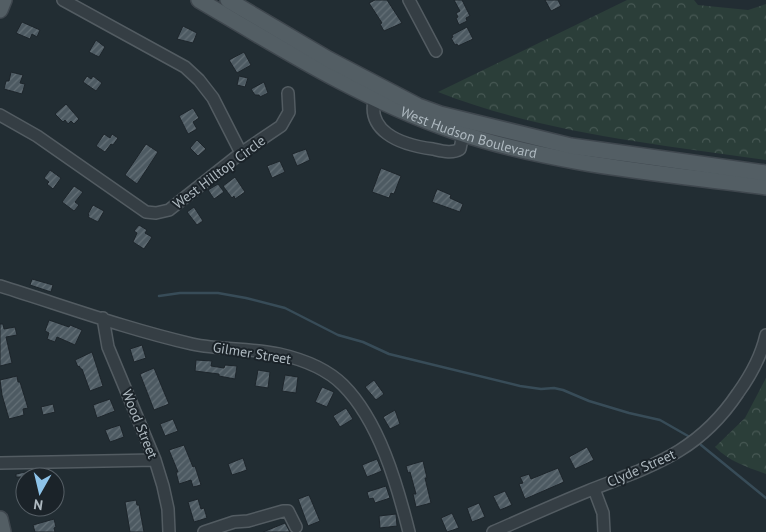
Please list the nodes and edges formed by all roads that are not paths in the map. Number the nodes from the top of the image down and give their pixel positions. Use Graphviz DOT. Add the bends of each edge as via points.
graph roads {
  1 [pos="4,0"];
  2 [pos="63,0"];
  3 [pos="199,0"];
  4 [pos="228,0"];
  5 [pos="409,0"];
  6 [pos="0,10"];
  7 [pos="436,52"];
  8 [pos="376,92"];
  9 [pos="288,93"];
  10 [pos="0,115"];
  11 [pos="463,134"];
  12 [pos="241,153"];
  13 [pos="766,173"];
  14 [pos="766,187"];
  15 [pos="0,286"];
  16 [pos="103,318"];
  17 [pos="766,335"];
  18 [pos="764,352"];
  19 [pos="155,460"];
  20 [pos="0,463"];
  21 [pos="594,489"];
  22 [pos="0,519"];
  23 [pos="296,527"];
  24 [pos="3,532"];
  25 [pos="169,532"];
  26 [pos="204,532"];
  27 [pos="409,532"];
  28 [pos="493,532"];
  29 [pos="604,532"];
  1 -- 6 [label="main road"];
  2 -- 12 [label="street" via="185,68 213,98"];
  3 -- 8 [label="main road, West Hudson Boulevard" via="331,78"];
  4 -- 8 [label="main road, West Hudson Boulevard" via="328,59"];
  5 -- 7 [label="street"];
  8 -- 11 [label="main road, West Hudson Boulevard" via="408,114"];
  8 -- 11 [label="street" via="372,110 375,119 398,142 453,152 460,149"];
  8 -- 13 [label="main road, West Hudson Boulevard" via="440,114 571,146"];
  9 -- 12 [label="street, West Hilltop Circle" via="289,112 281,126"];
  10 -- 12 [label="street, West Hilltop Circle" via="37,136 146,212 169,210"];
  11 -- 14 [label="main road, West Hudson Boulevard" via="576,161"];
  15 -- 16 [label="street, Gilmer Street"];
  16 -- 19 [label="street, Wood Street" via="108,348"];
  16 -- 27 [label="street, Gilmer Street" via="194,344 280,354 332,376 360,407 382,445"];
  17 -- 18 [label="street, Clyde Street"];
  18 -- 21 [label="street, Clyde Street" via="730,406 700,436 665,460"];
  19 -- 20 [label="street"];
  19 -- 25 [label="street, Wood Street" via="166,502"];
  21 -- 28 [label="street, Clyde Street"];
  21 -- 29 [label="street" via="603,513"];
  22 -- 24 [label="main road"];
  23 -- 26 [label="street" via="288,511 283,511"];
}
